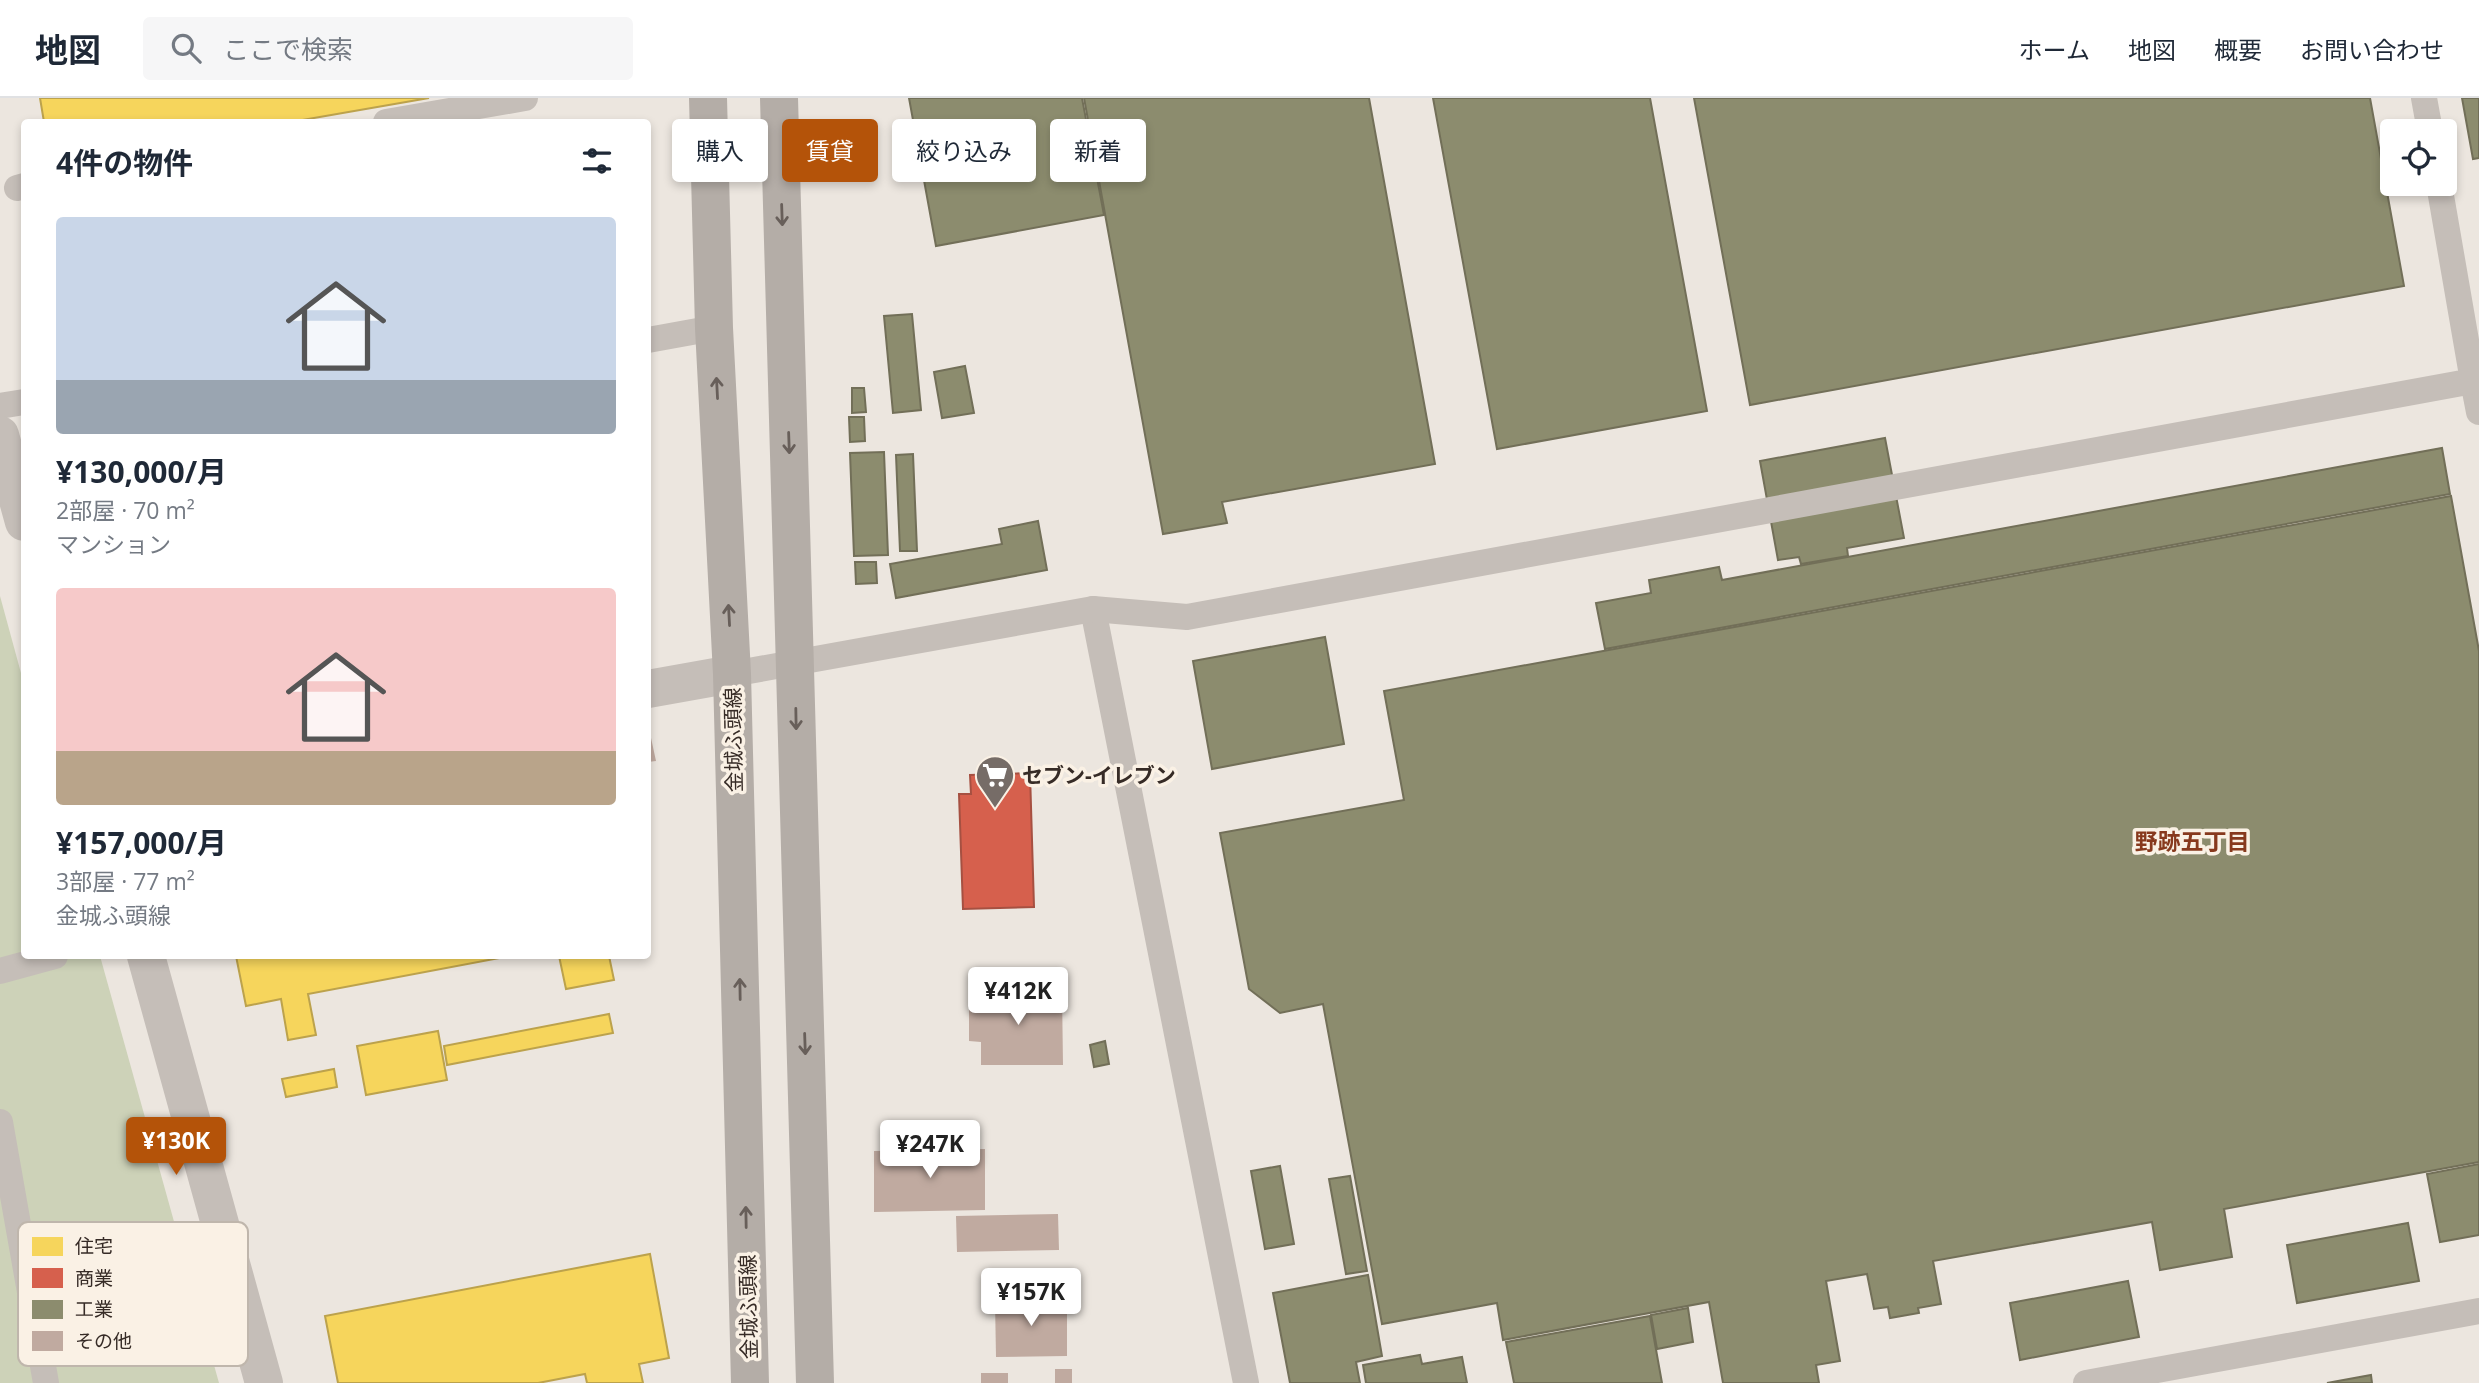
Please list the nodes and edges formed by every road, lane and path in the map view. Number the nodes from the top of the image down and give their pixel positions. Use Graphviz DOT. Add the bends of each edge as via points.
graph roads {
  1 [pos="525,98"];
  2 [pos="708,98"];
  3 [pos="779,98"];
  4 [pos="2424,98"];
  5 [pos="403,119"];
  6 [pos="2428,119"];
  7 [pos="2441,196"];
  8 [pos="714,328"];
  9 [pos="651,339"];
  10 [pos="2473,381"];
  11 [pos="21,402"];
  12 [pos="0,406"];
  13 [pos="2479,412"];
  14 [pos="0,435"];
  15 [pos="21,511"];
  16 [pos="1093,609"];
  17 [pos="795,663"];
  18 [pos="732,674"];
  19 [pos="651,688"];
  20 [pos="44,959"];
  21 [pos="147,959"];
  22 [pos="0,971"];
  23 [pos="0,1122"];
  24 [pos="220,1222"];
  25 [pos="18,1224"];
  26 [pos="2479,1311"];
  27 [pos="248,1325"];
  28 [pos="264,1383"];
  29 [pos="750,1383"];
  30 [pos="815,1383"];
  31 [pos="1247,1383"];
  32 [pos="2086,1383"];
  1 -- 5 [label="lane"];
  2 -- 8 [label="main road, 金城ふ頭線"];
  3 -- 17 [label="main road, one-way"];
  4 -- 6 [label="lane"];
  7 -- 10 [label="lane"];
  8 -- 9 [label="lane"];
  18 -- 8 [label="main road, 金城ふ頭線, one-way"];
  10 -- 13 [label="lane"];
  10 -- 16 [label="lane" via="1187,617"];
  11 -- 12 [label="lane"];
  14 -- 15 [label="street"];
  16 -- 17 [label="lane"];
  16 -- 31 [label="lane"];
  17 -- 18 [label="lane"];
  17 -- 30 [label="main road, one-way"];
  18 -- 19 [label="street"];
  29 -- 18 [label="main road, 金城ふ頭線, one-way"];
  20 -- 22 [label="lane"];
  21 -- 24 [label="street"];
  23 -- 25 [label="lane"];
  26 -- 32 [label="lane"];
  27 -- 28 [label="street"];
}
